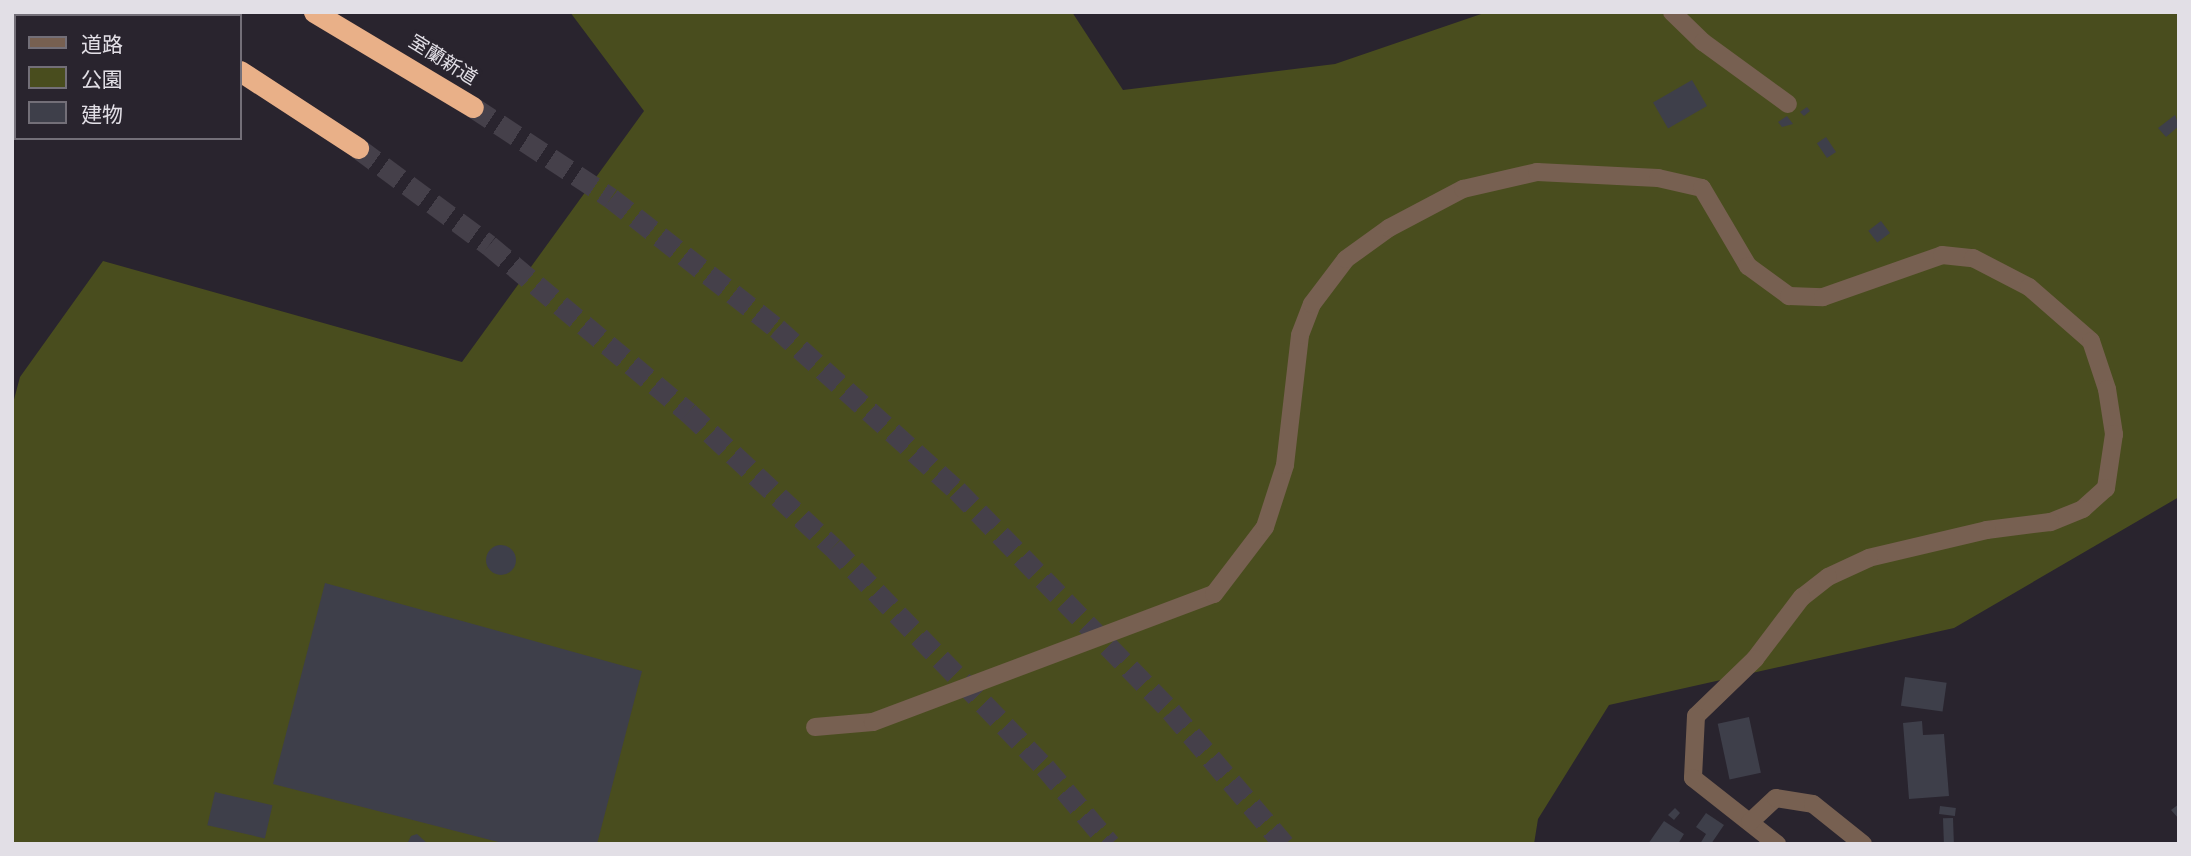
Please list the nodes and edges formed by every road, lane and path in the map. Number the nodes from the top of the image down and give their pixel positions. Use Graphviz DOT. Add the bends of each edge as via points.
graph roads {
  1 [pos="314,12"];
  2 [pos="1672,12"];
  3 [pos="242,72"];
  4 [pos="1788,104"];
  5 [pos="473,107"];
  6 [pos="358,148"];
  7 [pos="815,727"];
  8 [pos="1750,822"];
  9 [pos="1777,844"];
  10 [pos="1863,844"];
  1 -- 5 [label="highway, 室蘭新道"];
  2 -- 4 [label="street" via="1703,42"];
  3 -- 6 [label="highway"];
  7 -- 8 [label="street" via="873,722 1214,594 1265,527 1285,465 1300,335 1312,304 1346,259 1389,228 1463,189 1537,172 1658,178 1702,187 1748,266 1789,296 1823,297 1942,255 1973,258 2029,288 2091,341 2107,389 2114,434 2106,488 2083,509 2050,522 1987,530 1869,558 1828,577 1801,597 1755,659 1696,716 1693,778"];
  8 -- 9 [label="street"];
  8 -- 10 [label="street" via="1776,798 1814,804"];
}
